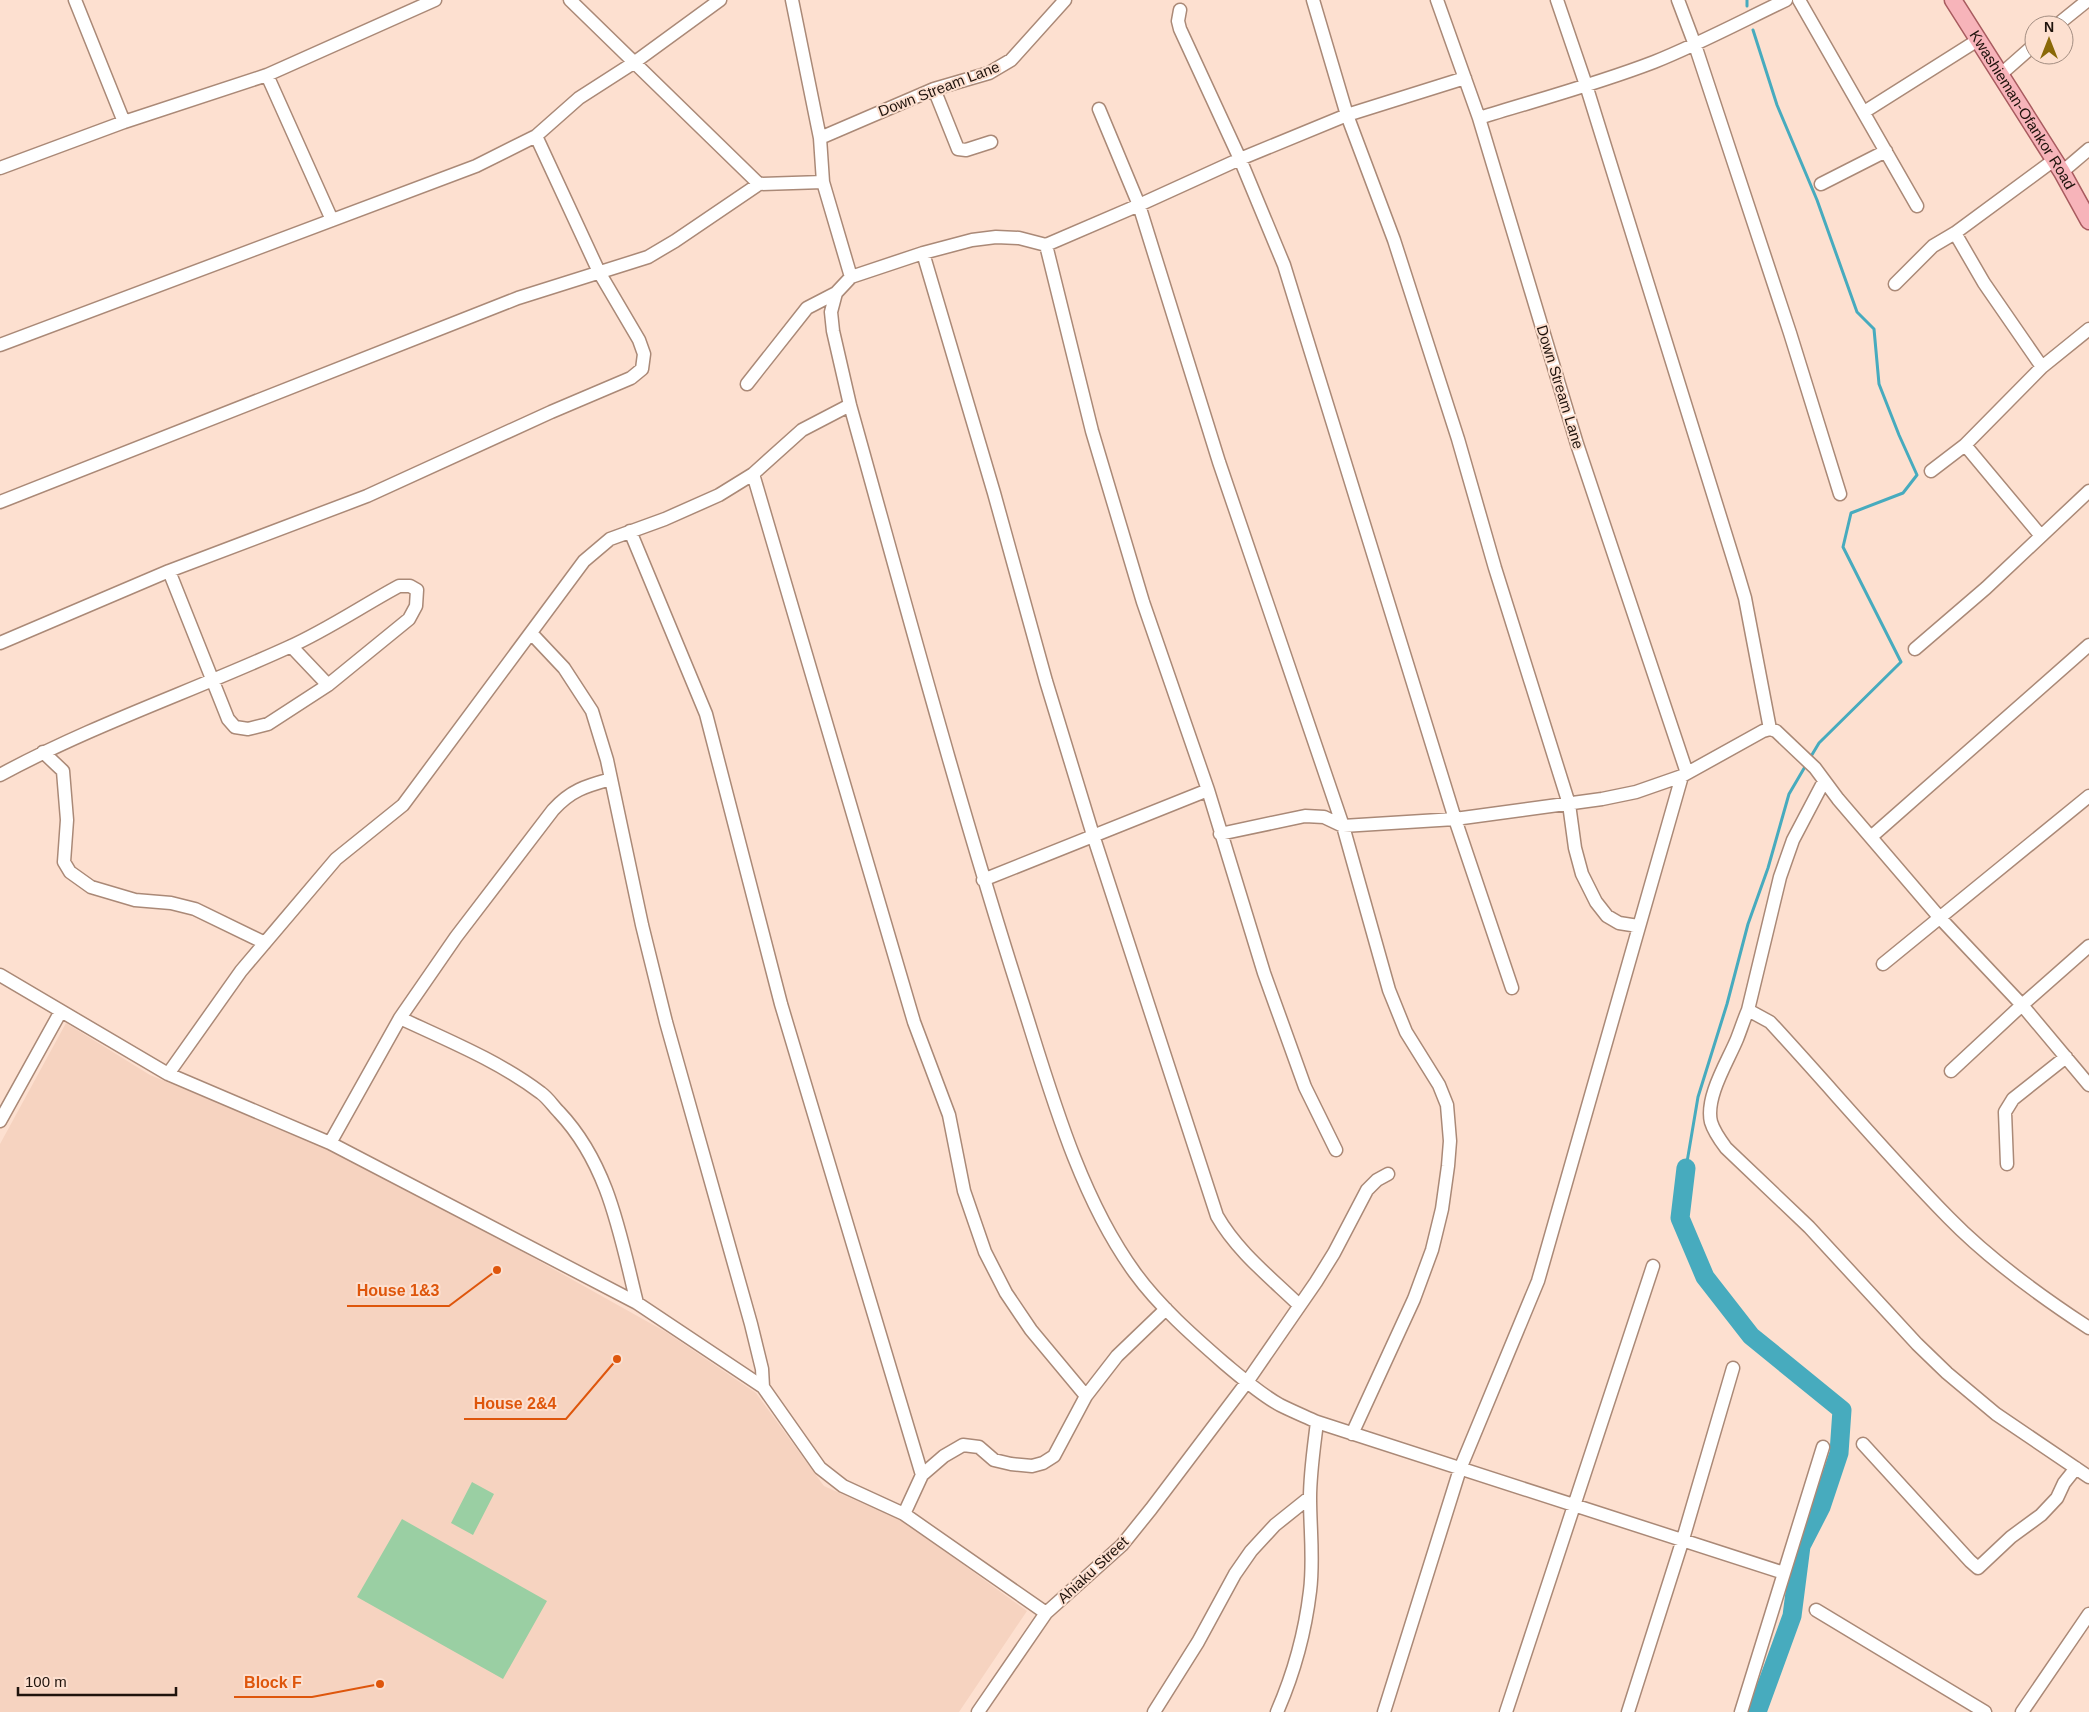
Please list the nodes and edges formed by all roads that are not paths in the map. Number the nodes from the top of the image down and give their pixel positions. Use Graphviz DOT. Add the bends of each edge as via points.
graph roads {
  1 [pos="75,0"];
  2 [pos="434,0"];
  3 [pos="570,0"];
  4 [pos="720,0"];
  5 [pos="792,0"];
  6 [pos="1065,0"];
  7 [pos="1313,0"];
  8 [pos="1437,0"];
  9 [pos="1557,0"];
  10 [pos="1678,0"];
  11 [pos="1786,0"];
  12 [pos="1799,0"];
  13 [pos="1953,0"];
  14 [pos="2088,0"];
  15 [pos="1180,10"];
  16 [pos="2069,15"];
  17 [pos="1978,40"];
  18 [pos="1695,45"];
  19 [pos="2024,54"];
  20 [pos="635,62"];
  21 [pos="267,74"];
  22 [pos="2000,75"];
  23 [pos="1465,78"];
  24 [pos="1586,86"];
  25 [pos="934,89"];
  26 [pos="1099,109"];
  27 [pos="1864,112"];
  28 [pos="1347,115"];
  29 [pos="1478,118"];
  30 [pos="124,122"];
  31 [pos="536,136"];
  32 [pos="820,138"];
  33 [pos="991,142"];
  34 [pos="2089,149"];
  35 [pos="1886,151"];
  36 [pos="1240,159"];
  37 [pos="2058,166"];
  38 [pos="0,168"];
  39 [pos="823,182"];
  40 [pos="759,184"];
  41 [pos="1821,184"];
  42 [pos="1139,205"];
  43 [pos="1917,206"];
  44 [pos="332,220"];
  45 [pos="2089,221"];
  46 [pos="1956,233"];
  47 [pos="1046,245"];
  48 [pos="923,253"];
  49 [pos="600,272"];
  50 [pos="852,278"];
  51 [pos="1895,284"];
  52 [pos="836,293"];
  53 [pos="2089,329"];
  54 [pos="0,345"];
  55 [pos="2042,367"];
  56 [pos="747,384"];
  57 [pos="850,404"];
  58 [pos="1965,444"];
  59 [pos="1931,471"];
  60 [pos="753,474"];
  61 [pos="2089,491"];
  62 [pos="1840,494"];
  63 [pos="0,502"];
  64 [pos="630,530"];
  65 [pos="2041,536"];
  66 [pos="169,571"];
  67 [pos="531,633"];
  68 [pos="0,643"];
  69 [pos="2089,645"];
  70 [pos="291,646"];
  71 [pos="1915,649"];
  72 [pos="213,680"];
  73 [pos="328,685"];
  74 [pos="1770,729"];
  75 [pos="43,752"];
  76 [pos="1685,774"];
  77 [pos="0,775"];
  78 [pos="611,778"];
  79 [pos="1824,781"];
  80 [pos="1208,790"];
  81 [pos="2089,796"];
  82 [pos="1569,804"];
  83 [pos="1455,819"];
  84 [pos="1342,826"];
  85 [pos="1220,834"];
  86 [pos="1093,835"];
  87 [pos="1871,837"];
  88 [pos="984,880"];
  89 [pos="1940,918"];
  90 [pos="1638,926"];
  91 [pos="265,943"];
  92 [pos="2089,946"];
  93 [pos="1883,964"];
  94 [pos="0,975"];
  95 [pos="1512,988"];
  96 [pos="2022,1005"];
  97 [pos="1748,1010"];
  98 [pos="61,1011"];
  99 [pos="400,1018"];
  100 [pos="2066,1057"];
  101 [pos="1951,1072"];
  102 [pos="168,1074"];
  103 [pos="2089,1085"];
  104 [pos="0,1121"];
  105 [pos="330,1143"];
  106 [pos="1336,1150"];
  107 [pos="2007,1164"];
  108 [pos="1388,1174"];
  109 [pos="1653,1266"];
  110 [pos="637,1303"];
  111 [pos="1299,1305"];
  112 [pos="1166,1309"];
  113 [pos="2089,1328"];
  114 [pos="1733,1368"];
  115 [pos="1247,1382"];
  116 [pos="763,1387"];
  117 [pos="1086,1396"];
  118 [pos="1316,1422"];
  119 [pos="1352,1434"];
  120 [pos="1863,1444"];
  121 [pos="1823,1447"];
  122 [pos="2076,1468"];
  123 [pos="1460,1469"];
  124 [pos="922,1475"];
  125 [pos="2089,1477"];
  126 [pos="1310,1497"];
  127 [pos="1575,1504"];
  128 [pos="904,1514"];
  129 [pos="1683,1539"];
  130 [pos="1784,1573"];
  131 [pos="1816,1610"];
  132 [pos="1046,1613"];
  133 [pos="2089,1614"];
  134 [pos="978,1712"];
  135 [pos="1154,1712"];
  136 [pos="1277,1712"];
  137 [pos="1384,1712"];
  138 [pos="1506,1712"];
  139 [pos="1628,1712"];
  140 [pos="1740,1712"];
  141 [pos="1985,1712"];
  142 [pos="2022,1712"];
  1 -- 30 [label="street"];
  2 -- 21 [label="street"];
  3 -- 20 [label="street"];
  4 -- 20 [label="street"];
  5 -- 32 [label="street"];
  6 -- 25 [label="street, Down Stream Lane" via="1011,60 989,73"];
  7 -- 28 [label="street"];
  8 -- 23 [label="street, Down Stream Lane"];
  9 -- 24 [label="street"];
  10 -- 18 [label="street"];
  11 -- 18 [label="street"];
  12 -- 27 [label="street"];
  13 -- 17 [label="main road, Kwashieman-Ofankor Road"];
  14 -- 16 [label="street"];
  15 -- 36 [label="street" via="1180,30"];
  17 -- 22 [label="main road, Kwashieman-Ofankor Road"];
  17 -- 27 [label="street"];
  18 -- 24 [label="street"];
  18 -- 62 [label="street"];
  19 -- 22 [label="street"];
  20 -- 31 [label="street" via="579,98"];
  20 -- 40 [label="street"];
  21 -- 30 [label="street"];
  21 -- 44 [label="street"];
  22 -- 37 [label="main road, Kwashieman-Ofankor Road"];
  23 -- 28 [label="street"];
  23 -- 29 [label="street, Down Stream Lane"];
  24 -- 29 [label="street"];
  24 -- 74 [label="street" via="1738,571"];
  25 -- 32 [label="street, Down Stream Lane"];
  25 -- 33 [label="street" via="958,149 966,150"];
  26 -- 42 [label="street"];
  27 -- 35 [label="street"];
  28 -- 36 [label="street"];
  28 -- 82 [label="street" via="1417,309"];
  29 -- 76 [label="street, Down Stream Lane" via="1577,444"];
  30 -- 38 [label="street"];
  31 -- 44 [label="street" via="476,166"];
  31 -- 49 [label="street"];
  32 -- 39 [label="street"];
  34 -- 37 [label="street"];
  35 -- 41 [label="street"];
  35 -- 43 [label="street"];
  36 -- 42 [label="street"];
  36 -- 83 [label="street" via="1284,265"];
  37 -- 45 [label="main road, Kwashieman-Ofankor Road"];
  37 -- 46 [label="street"];
  39 -- 40 [label="street"];
  39 -- 50 [label="street"];
  40 -- 49 [label="street" via="648,257"];
  42 -- 47 [label="street"];
  42 -- 84 [label="street" via="1218,462"];
  44 -- 54 [label="street"];
  46 -- 51 [label="street" via="1933,246"];
  46 -- 55 [label="street" via="1984,283"];
  47 -- 48 [label="street" via="1019,238 996,237"];
  47 -- 80 [label="street" via="1092,431 1143,602"];
  48 -- 50 [label="street"];
  48 -- 86 [label="street"];
  49 -- 63 [label="street" via="518,298"];
  49 -- 66 [label="street" via="644,354 642,369 631,378 366,496"];
  50 -- 52 [label="street"];
  52 -- 56 [label="street" via="807,308"];
  52 -- 57 [label="street" via="831,312 833,331"];
  53 -- 55 [label="street"];
  55 -- 58 [label="street"];
  57 -- 60 [label="street" via="802,430"];
  57 -- 88 [label="street"];
  58 -- 59 [label="street"];
  58 -- 65 [label="street"];
  60 -- 64 [label="street" via="695,506"];
  60 -- 117 [label="street" via="914,1022 949,1115 964,1191 985,1252 1006,1293 1031,1330"];
  61 -- 65 [label="street"];
  64 -- 67 [label="street" via="610,538 584,561"];
  64 -- 124 [label="street" via="706,714 781,1004"];
  65 -- 71 [label="street"];
  66 -- 68 [label="street"];
  66 -- 72 [label="street"];
  67 -- 78 [label="street" via="564,668 592,711"];
  67 -- 91 [label="street" via="403,805 336,859"];
  69 -- 87 [label="street"];
  70 -- 72 [label="street"];
  70 -- 73 [label="street"];
  70 -- 73 [label="street" via="399,586 418,590 416,606 409,619"];
  72 -- 73 [label="street" via="228,719 234,727 248,729 268,724"];
  72 -- 75 [label="street"];
  74 -- 76 [label="street"];
  74 -- 79 [label="street" via="1776,730 1800,752"];
  75 -- 77 [label="street"];
  75 -- 91 [label="street" via="63,771 67,820 64,862 70,872 91,887 135,900 171,903 195,910"];
  76 -- 82 [label="street" via="1636,792"];
  76 -- 90 [label="street"];
  78 -- 99 [label="street" via="579,788 564,797 456,938"];
  78 -- 116 [label="street" via="642,926 751,1324"];
  79 -- 87 [label="street"];
  79 -- 97 [label="street" via="1793,840 1780,876"];
  80 -- 85 [label="street"];
  80 -- 86 [label="street"];
  81 -- 89 [label="street"];
  82 -- 83 [label="street"];
  82 -- 90 [label="street" via="1582,874 1596,902 1607,916 1619,923"];
  83 -- 84 [label="street"];
  83 -- 95 [label="street"];
  84 -- 85 [label="street" via="1324,817 1305,816"];
  84 -- 119 [label="street" via="1389,990 1406,1032 1439,1085 1447,1105 1450,1141 1442,1209 1432,1250 1411,1307"];
  85 -- 106 [label="street" via="1305,1088"];
  86 -- 88 [label="street"];
  86 -- 111 [label="street" via="1217,1216 1238,1246"];
  87 -- 89 [label="street"];
  88 -- 112 [label="street" via="1078,1167 1104,1223 1135,1273"];
  89 -- 93 [label="street"];
  89 -- 96 [label="street"];
  90 -- 123 [label="street" via="1538,1281"];
  91 -- 102 [label="street" via="241,971"];
  92 -- 96 [label="street"];
  94 -- 98 [label="street"];
  96 -- 100 [label="street"];
  96 -- 101 [label="street"];
  97 -- 113 [label="street" via="1770,1022 1950,1219 1998,1262"];
  97 -- 122 [label="street" via="1712,1096 1711,1121 1717,1136 1809,1227 1947,1373 1996,1414"];
  98 -- 102 [label="street"];
  98 -- 104 [label="street"];
  99 -- 105 [label="street"];
  99 -- 110 [label="street" via="485,1058 517,1077 542,1094 573,1127 590,1152 606,1186"];
  100 -- 103 [label="street"];
  100 -- 107 [label="street" via="2013,1099 2005,1112"];
  102 -- 105 [label="street"];
  105 -- 110 [label="street"];
  108 -- 111 [label="street, Ahiaku Street" via="1367,1190 1334,1253"];
  109 -- 127 [label="street"];
  110 -- 116 [label="street"];
  111 -- 115 [label="street, Ahiaku Street"];
  112 -- 115 [label="street"];
  112 -- 117 [label="street" via="1117,1356"];
  114 -- 129 [label="street"];
  115 -- 118 [label="street" via="1278,1404"];
  115 -- 132 [label="street, Ahiaku Street" via="1122,1545"];
  116 -- 128 [label="street" via="820,1468 843,1486"];
  117 -- 124 [label="street" via="1054,1456 1043,1464 1002,1463 979,1447 963,1445"];
  118 -- 119 [label="street"];
  118 -- 126 [label="street"];
  119 -- 123 [label="street"];
  120 -- 122 [label="street" via="1978,1568 2010,1537 2041,1515 2057,1498"];
  121 -- 130 [label="street"];
  122 -- 125 [label="street"];
  123 -- 127 [label="street"];
  123 -- 137 [label="street"];
  124 -- 128 [label="street"];
  126 -- 135 [label="street" via="1275,1524 1251,1551"];
  126 -- 136 [label="street" via="1311,1589 1302,1642"];
  127 -- 129 [label="street"];
  127 -- 138 [label="street"];
  128 -- 132 [label="street"];
  129 -- 130 [label="street"];
  129 -- 139 [label="street"];
  130 -- 140 [label="street"];
  131 -- 141 [label="street"];
  132 -- 134 [label="street, Ahiaku Street"];
  133 -- 142 [label="street"];
}
